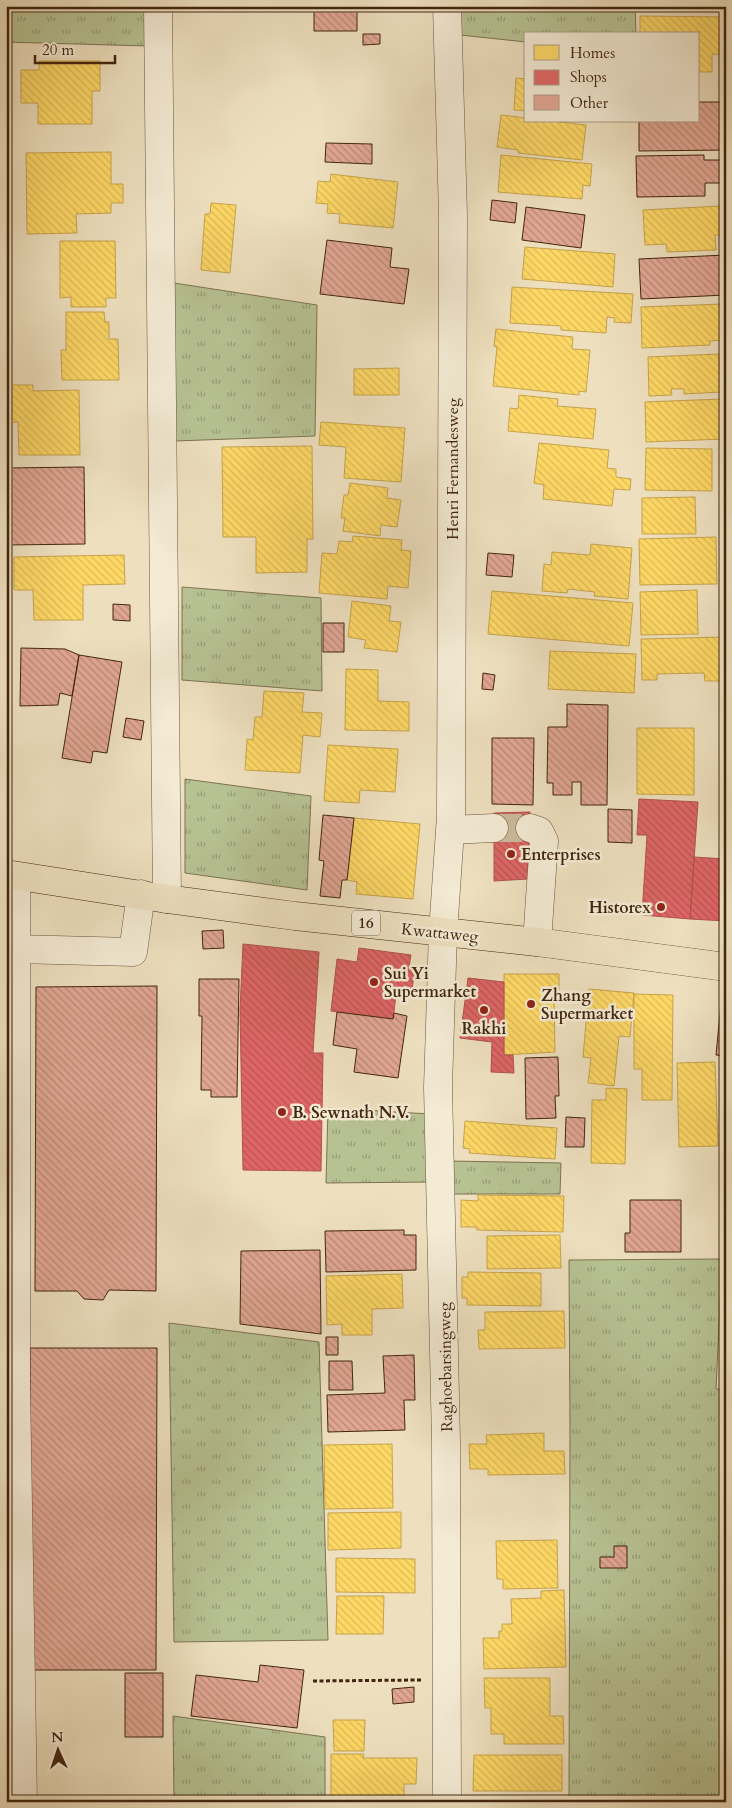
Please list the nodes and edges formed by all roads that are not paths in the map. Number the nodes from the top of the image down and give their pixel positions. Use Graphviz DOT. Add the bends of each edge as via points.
graph roads {
  1 [pos="158,6"];
  2 [pos="447,6"];
  3 [pos="494,828"];
  4 [pos="530,828"];
  5 [pos="450,830"];
  6 [pos="11,875"];
  7 [pos="141,894"];
  8 [pos="168,898"];
  9 [pos="443,932"];
  10 [pos="536,942"];
  11 [pos="16,949"];
  12 [pos="726,967"];
  13 [pos="23,1802"];
  14 [pos="447,1802"];
  1 -- 8 [label="street"];
  2 -- 5 [label="street, Henri Fernandesweg" via="453,215"];
  3 -- 5 [label="street"];
  4 -- 10 [label="street" via="539,831 544,841"];
  5 -- 9 [label="street, Henri Fernandesweg"];
  6 -- 7 [label="main road, Kwattaweg / 16"];
  6 -- 11 [label="street"];
  7 -- 8 [label="main road, Kwattaweg / 16"];
  7 -- 11 [label="street" via="133,952"];
  8 -- 9 [label="main road, Kwattaweg / 16"];
  9 -- 10 [label="main road, Kwattaweg / 16"];
  9 -- 14 [label="street, Raghoebarsingweg" via="438,1087 446,1431"];
  10 -- 12 [label="main road, Kwattaweg / 16"];
  11 -- 13 [label="street" via="16,1386"];
}
